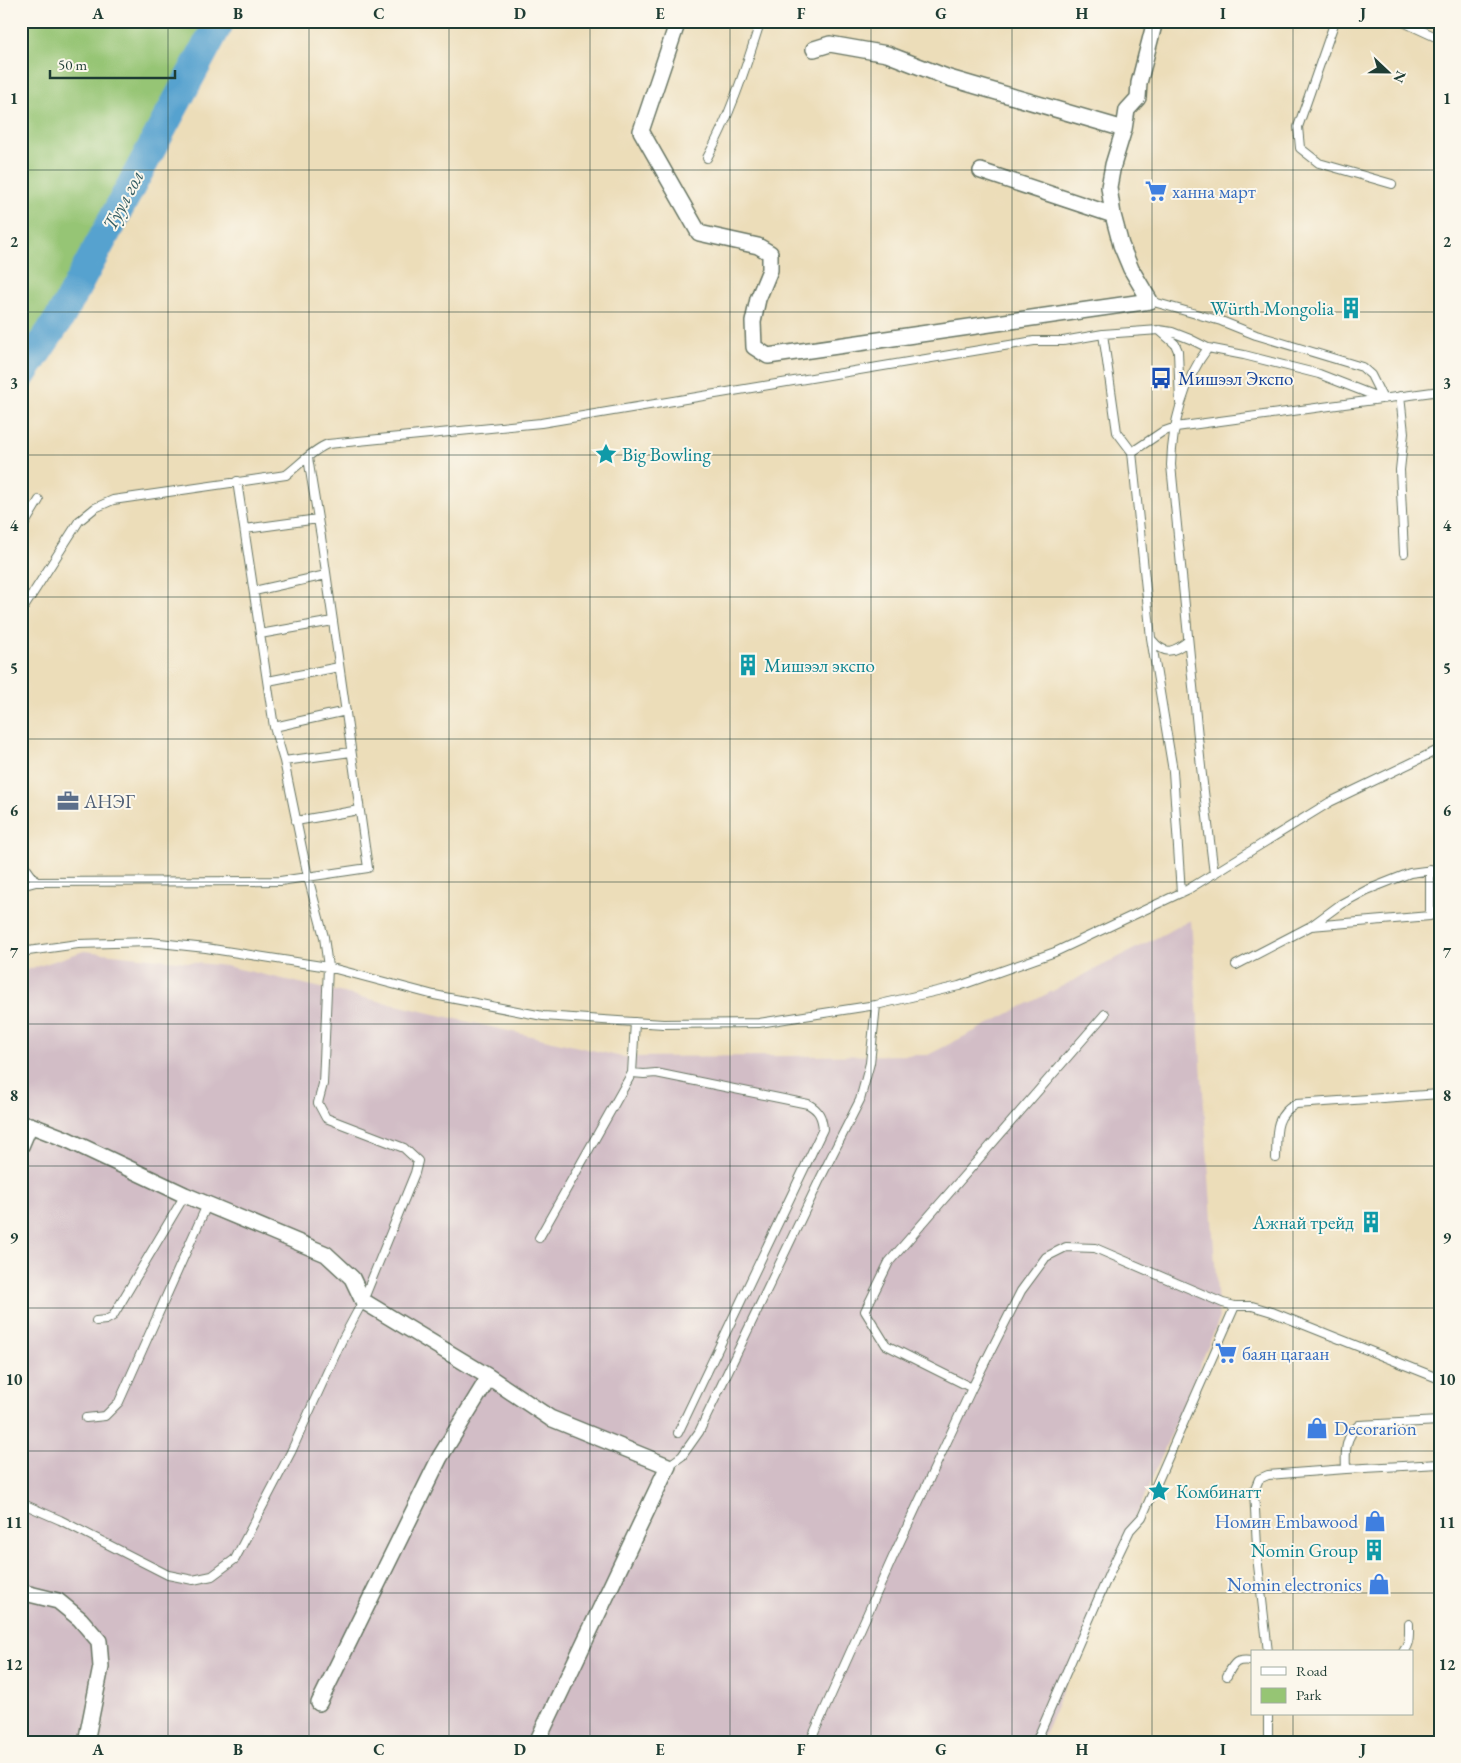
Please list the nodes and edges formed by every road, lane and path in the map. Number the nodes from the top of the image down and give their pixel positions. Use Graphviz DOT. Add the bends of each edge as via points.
graph roads {
  1 [pos="678,21"];
  2 [pos="755,21"];
  3 [pos="1155,21"];
  4 [pos="1335,21"];
  5 [pos="1401,21"];
  6 [pos="1440,39"];
  7 [pos="814,49"];
  8 [pos="1124,129"];
  9 [pos="707,158"];
  10 [pos="982,171"];
  11 [pos="1392,184"];
  12 [pos="1113,215"];
  13 [pos="1150,301"];
  14 [pos="1159,330"];
  15 [pos="1102,334"];
  16 [pos="1208,348"];
  17 [pos="1440,391"];
  18 [pos="1400,396"];
  19 [pos="1383,399"];
  20 [pos="1181,406"];
  21 [pos="1176,427"];
  22 [pos="1132,452"];
  23 [pos="308,458"];
  24 [pos="237,481"];
  25 [pos="39,500"];
  26 [pos="318,519"];
  27 [pos="244,528"];
  28 [pos="21,530"];
  29 [pos="1404,552"];
  30 [pos="326,575"];
  31 [pos="254,591"];
  32 [pos="21,612"];
  33 [pos="333,621"];
  34 [pos="260,634"];
  35 [pos="1150,638"];
  36 [pos="1188,641"];
  37 [pos="339,667"];
  38 [pos="268,681"];
  39 [pos="346,711"];
  40 [pos="274,727"];
  41 [pos="1440,749"];
  42 [pos="351,752"];
  43 [pos="284,761"];
  44 [pos="359,810"];
  45 [pos="296,821"];
  46 [pos="21,861"];
  47 [pos="1440,869"];
  48 [pos="1430,870"];
  49 [pos="1214,874"];
  50 [pos="308,877"];
  51 [pos="36,882"];
  52 [pos="21,886"];
  53 [pos="1181,893"];
  54 [pos="1312,926"];
  55 [pos="21,952"];
  56 [pos="1236,965"];
  57 [pos="328,966"];
  58 [pos="876,1005"];
  59 [pos="1105,1014"];
  60 [pos="635,1022"];
  61 [pos="632,1073"];
  62 [pos="1440,1094"];
  63 [pos="26,1123"];
  64 [pos="21,1146"];
  65 [pos="1276,1158"];
  66 [pos="185,1195"];
  67 [pos="207,1204"];
  68 [pos="539,1238"];
  69 [pos="363,1301"];
  70 [pos="1236,1306"];
  71 [pos="96,1320"];
  72 [pos="489,1377"];
  73 [pos="1440,1379"];
  74 [pos="972,1388"];
  75 [pos="86,1418"];
  76 [pos="1440,1421"];
  77 [pos="678,1433"];
  78 [pos="1440,1464"];
  79 [pos="668,1466"];
  80 [pos="1346,1468"];
  81 [pos="21,1502"];
  82 [pos="21,1592"];
  83 [pos="1409,1624"];
  84 [pos="1268,1650"];
  85 [pos="1404,1650"];
  86 [pos="1251,1661"];
  87 [pos="1227,1676"];
  88 [pos="319,1703"];
  89 [pos="1268,1716"];
  90 [pos="86,1742"];
  91 [pos="536,1742"];
  92 [pos="810,1742"];
  93 [pos="1036,1742"];
  94 [pos="1268,1742"];
  1 -- 13 [label="street" via="641,131 699,233 758,246 770,253 770,270 753,322 754,347 768,356"];
  2 -- 9 [label="lane" via="758,29 731,107"];
  3 -- 8 [label="street" via="1138,98 1127,110"];
  4 -- 11 [label="lane" via="1298,127 1300,148 1319,163"];
  5 -- 6 [label="lane"];
  7 -- 8 [label="street" via="830,44 887,54 949,78"];
  8 -- 12 [label="street" via="1109,186"];
  10 -- 12 [label="street"];
  12 -- 13 [label="street" via="1131,269"];
  13 -- 19 [label="lane" via="1362,367 1371,376"];
  14 -- 15 [label="lane"];
  14 -- 16 [label="lane" via="1172,332"];
  14 -- 20 [label="lane" via="1178,351"];
  15 -- 22 [label="lane" via="1118,432"];
  15 -- 23 [label="lane" via="1025,343 541,423 328,444 319,447"];
  16 -- 19 [label="lane" via="1319,374"];
  16 -- 20 [label="lane" via="1194,368"];
  17 -- 18 [label="lane"];
  18 -- 19 [label="lane"];
  18 -- 29 [label="lane" via="1404,433 1400,470"];
  19 -- 21 [label="lane"];
  20 -- 21 [label="lane"];
  21 -- 22 [label="lane" via="1162,432"];
  21 -- 36 [label="lane" via="1170,465"];
  22 -- 35 [label="lane"];
  23 -- 24 [label="lane" via="286,475"];
  23 -- 26 [label="lane"];
  24 -- 27 [label="lane"];
  24 -- 32 [label="lane" via="113,500 95,508 79,521"];
  25 -- 28 [label="lane"];
  26 -- 27 [label="lane"];
  26 -- 30 [label="lane"];
  27 -- 31 [label="lane"];
  30 -- 31 [label="lane"];
  30 -- 33 [label="lane"];
  31 -- 34 [label="lane"];
  33 -- 34 [label="lane"];
  33 -- 37 [label="lane"];
  34 -- 38 [label="lane"];
  35 -- 36 [label="lane" via="1158,647 1172,652"];
  35 -- 53 [label="lane" via="1173,771"];
  36 -- 49 [label="lane"];
  37 -- 38 [label="lane"];
  37 -- 39 [label="lane"];
  38 -- 40 [label="lane"];
  39 -- 40 [label="lane"];
  39 -- 42 [label="lane"];
  40 -- 43 [label="lane"];
  41 -- 49 [label="lane" via="1330,802"];
  42 -- 43 [label="lane"];
  42 -- 44 [label="lane"];
  43 -- 45 [label="lane"];
  44 -- 45 [label="lane"];
  44 -- 50 [label="lane" via="368,868"];
  45 -- 50 [label="lane"];
  46 -- 51 [label="lane"];
  47 -- 48 [label="lane"];
  48 -- 54 [label="lane" via="1410,873 1367,890 1341,904"];
  48 -- 54 [label="lane" via="1430,916"];
  49 -- 53 [label="lane"];
  50 -- 51 [label="lane" via="280,881"];
  50 -- 57 [label="lane"];
  51 -- 52 [label="lane"];
  53 -- 58 [label="lane" via="1055,952 959,986"];
  54 -- 56 [label="lane"];
  55 -- 57 [label="lane" via="78,944 150,942"];
  57 -- 60 [label="lane" via="434,995 543,1016"];
  57 -- 69 [label="lane" via="323,1084 318,1103 326,1118 404,1148 418,1161"];
  58 -- 60 [label="lane" via="759,1023"];
  58 -- 79 [label="lane" via="870,1063 860,1100 699,1432 682,1456"];
  59 -- 74 [label="lane" via="889,1262 866,1312 886,1345"];
  60 -- 61 [label="lane"];
  61 -- 68 [label="lane"];
  61 -- 77 [label="lane" via="656,1073 808,1104 822,1118 823,1129"];
  62 -- 65 [label="lane" via="1296,1104 1287,1109 1277,1126"];
  63 -- 64 [label="street"];
  63 -- 66 [label="street"];
  66 -- 67 [label="street"];
  66 -- 71 [label="lane" via="113,1316"];
  67 -- 69 [label="street" via="326,1254 352,1278"];
  67 -- 75 [label="lane" via="119,1402 105,1416"];
  69 -- 72 [label="street"];
  69 -- 81 [label="lane" via="291,1452 235,1558 212,1576 193,1580 168,1575"];
  70 -- 73 [label="lane" via="1252,1306 1272,1312"];
  70 -- 74 [label="lane" via="1095,1248 1066,1246 1046,1257 1021,1291"];
  70 -- 93 [label="lane" via="1142,1517 1130,1530 1109,1574"];
  72 -- 79 [label="street" via="550,1418"];
  72 -- 88 [label="street" via="440,1457"];
  74 -- 92 [label="lane"];
  76 -- 80 [label="lane" via="1359,1425 1348,1441"];
  78 -- 80 [label="lane"];
  79 -- 91 [label="street"];
  80 -- 84 [label="lane" via="1268,1475 1259,1479 1254,1490"];
  82 -- 90 [label="street" via="58,1601 100,1641 101,1667"];
  83 -- 85 [label="lane" via="1409,1638"];
  86 -- 87 [label="lane" via="1236,1662"];
  89 -- 94 [label="lane"];
}
